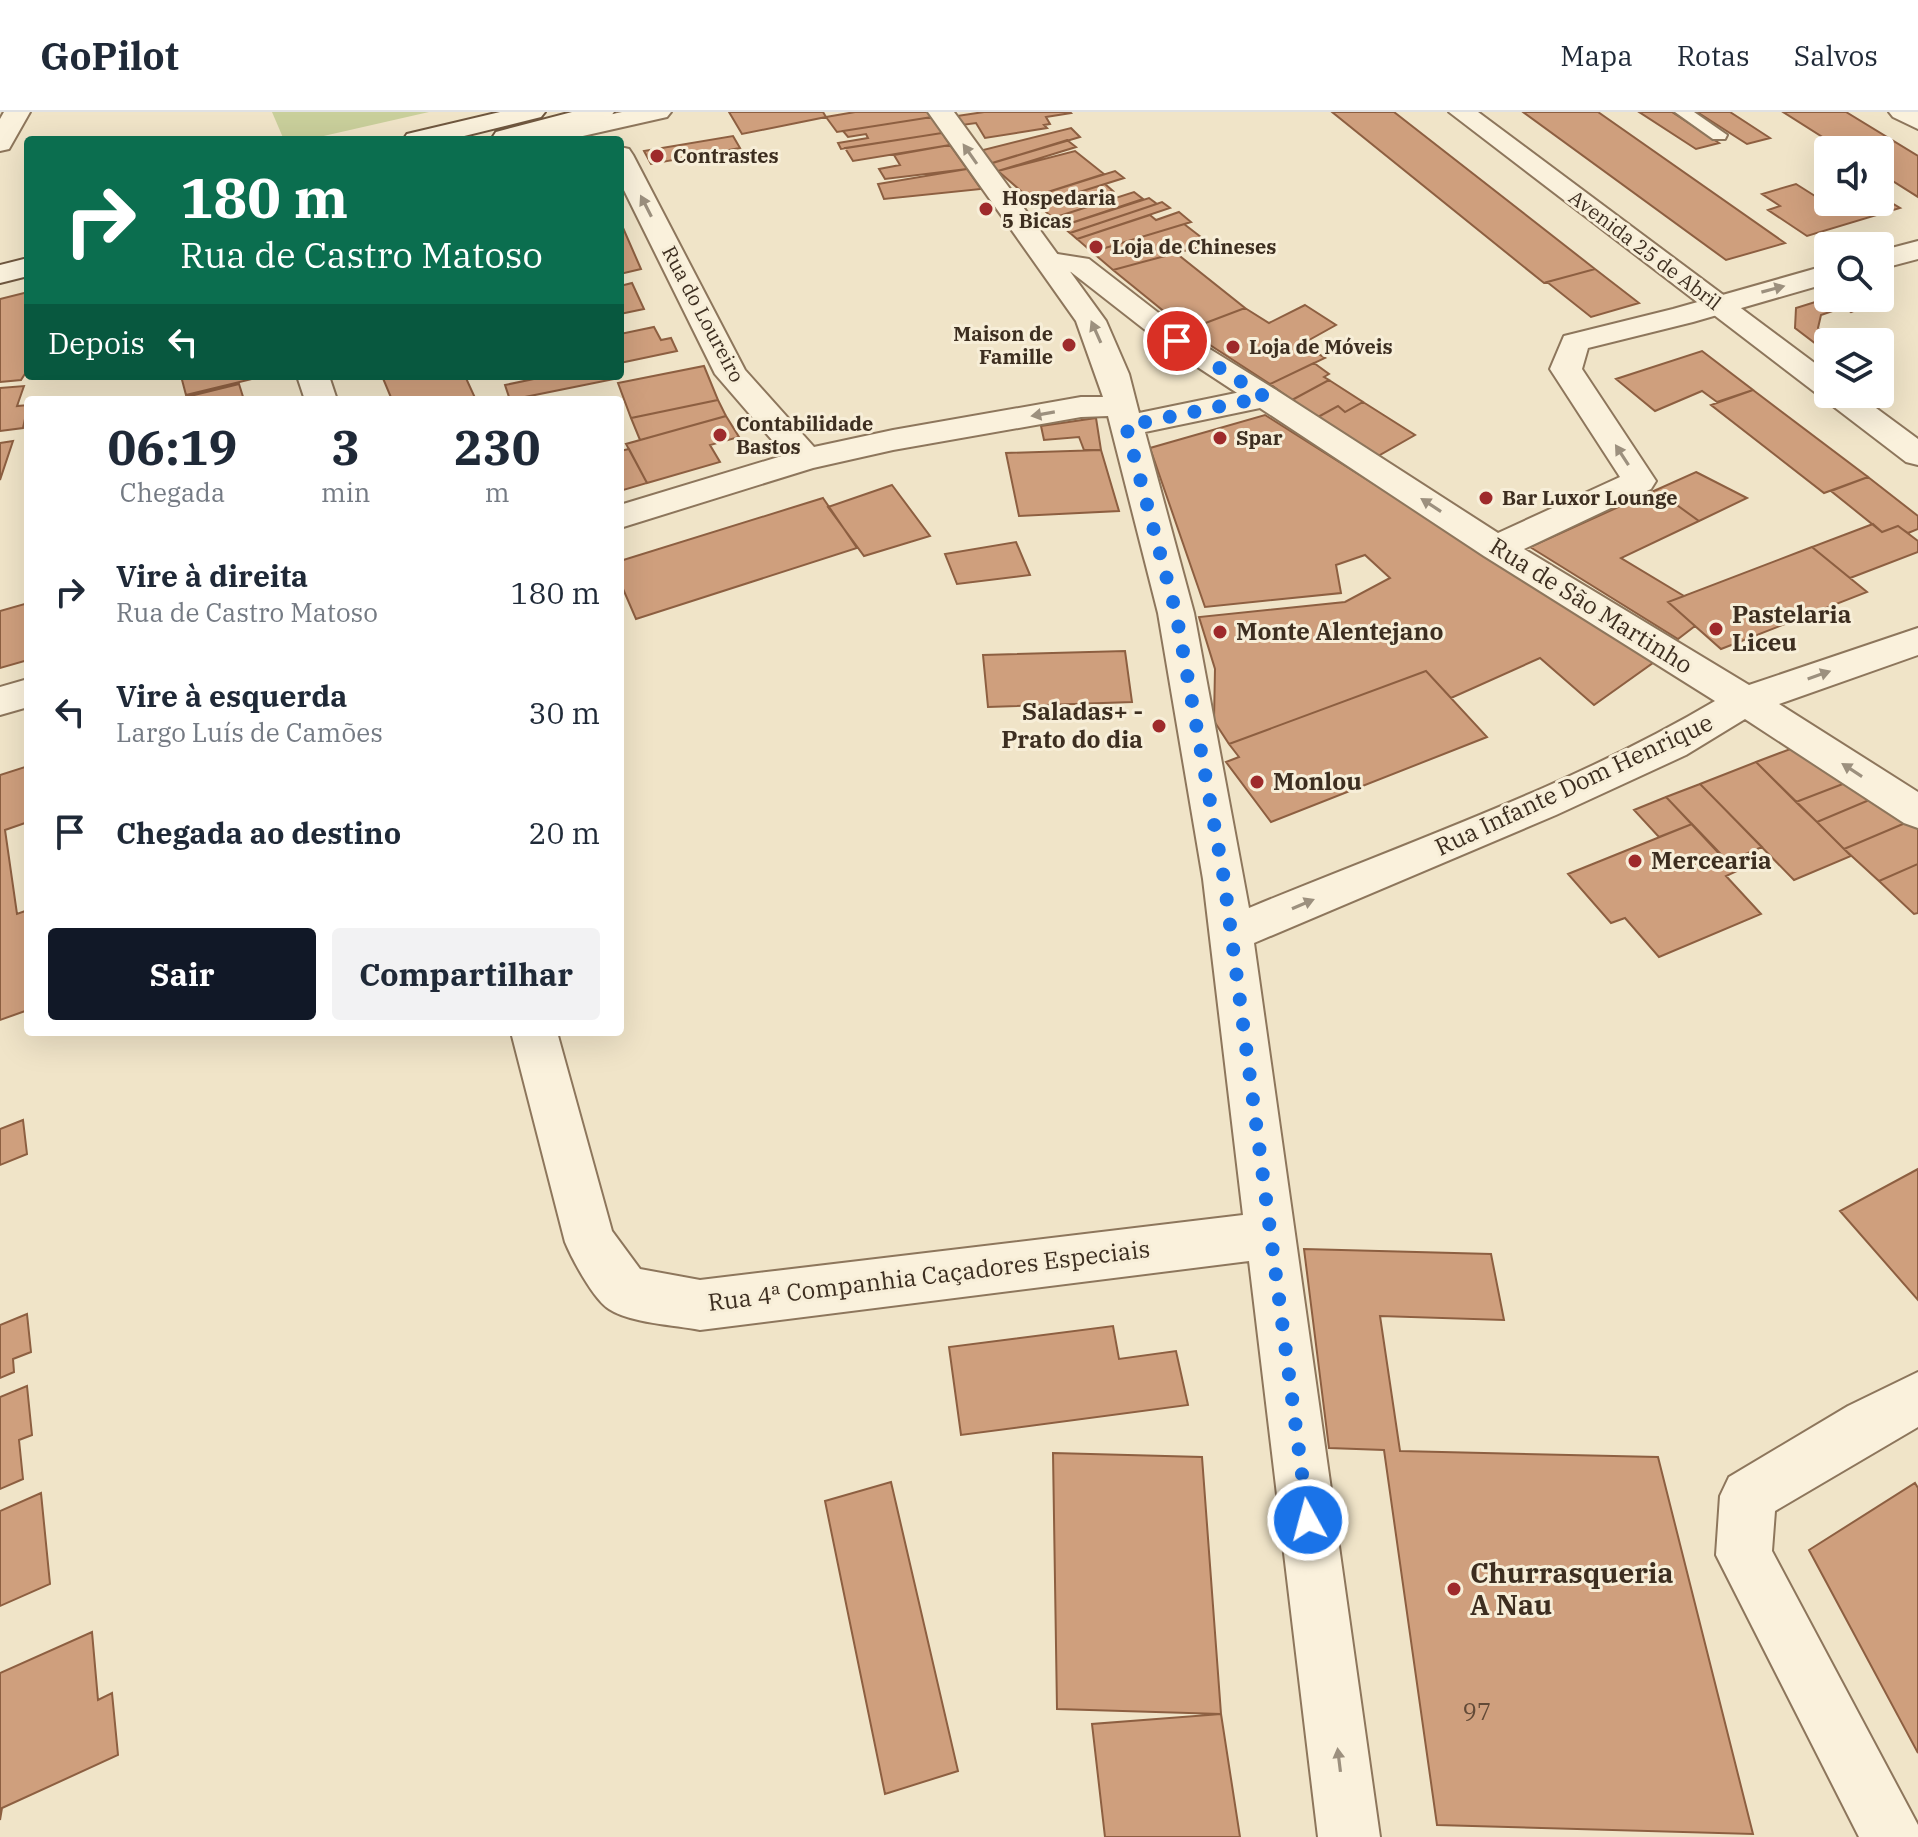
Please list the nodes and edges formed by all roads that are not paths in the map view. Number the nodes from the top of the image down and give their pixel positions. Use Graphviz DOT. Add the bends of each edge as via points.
graph roads {
  1 [pos="17,112"];
  2 [pos="532,112"];
  3 [pos="658,112"];
  4 [pos="941,112"];
  5 [pos="1462,112"];
  6 [pos="1683,112"];
  7 [pos="1902,112"];
  8 [pos="1918,121"];
  9 [pos="606,125"];
  10 [pos="1719,135"];
  11 [pos="433,136"];
  12 [pos="528,136"];
  13 [pos="550,136"];
  14 [pos="0,143"];
  15 [pos="624,163"];
  16 [pos="24,242"];
  17 [pos="0,249"];
  18 [pos="1918,250"];
  19 [pos="1894,256"];
  20 [pos="1051,261"];
  21 [pos="24,268"];
  22 [pos="0,274"];
  23 [pos="1814,278"];
  24 [pos="1718,306"];
  25 [pos="1814,378"];
  26 [pos="1265,397"];
  27 [pos="1855,408"];
  28 [pos="1123,416"];
  29 [pos="1918,455"];
  30 [pos="807,459"];
  31 [pos="624,516"];
  32 [pos="1496,548"];
  33 [pos="1918,641"];
  34 [pos="24,694"];
  35 [pos="0,701"];
  36 [pos="1745,701"];
  37 [pos="1918,812"];
  38 [pos="1231,934"];
  39 [pos="535,1036"];
  40 [pos="1271,1235"];
  41 [pos="1918,1399"];
  42 [pos="1349,1837"];
  43 [pos="1892,1837"];
  1 -- 14 [label="street"];
  2 -- 11 [label="street"];
  3 -- 9 [label="street"];
  20 -- 4 [label="street, one-way"];
  5 -- 24 [label="street, Avenida 25 de Abril"];
  6 -- 10 [label="lane"];
  7 -- 8 [label="street"];
  9 -- 12 [label="street"];
  9 -- 13 [label="street"];
  30 -- 15 [label="street, Rua do Loureiro, one-way" via="731,374"];
  16 -- 17 [label="street"];
  18 -- 19 [label="street"];
  20 -- 26 [label="street" via="1079,265 1177,341"];
  28 -- 20 [label="street, one-way" via="1091,321"];
  21 -- 22 [label="street"];
  24 -- 23 [label="street, one-way"];
  24 -- 25 [label="street, Avenida 25 de Abril"];
  32 -- 24 [label="street, one-way" via="1639,481 1566,369 1575,342"];
  26 -- 28 [label="street"];
  32 -- 26 [label="street, Rua de São Martinho, one-way"];
  27 -- 29 [label="street"];
  28 -- 30 [label="street, one-way" via="1081,407"];
  28 -- 38 [label="street" via="1176,613"];
  30 -- 31 [label="street"];
  32 -- 36 [label="street, Rua de São Martinho"];
  36 -- 33 [label="street, Rua Infante Dom Henrique, one-way"];
  34 -- 35 [label="street"];
  37 -- 36 [label="street, Rua de São Martinho, one-way"];
  38 -- 36 [label="street, Rua Infante Dom Henrique, one-way" via="1556,798 1672,745"];
  38 -- 40 [label="street"];
  39 -- 40 [label="street, Rua 4ª Companhia Caçadores Especiais" via="590,1242 625,1291 700,1305"];
  42 -- 40 [label="street, one-way"];
  41 -- 43 [label="street" via="1748,1496 1744,1555"];
}
